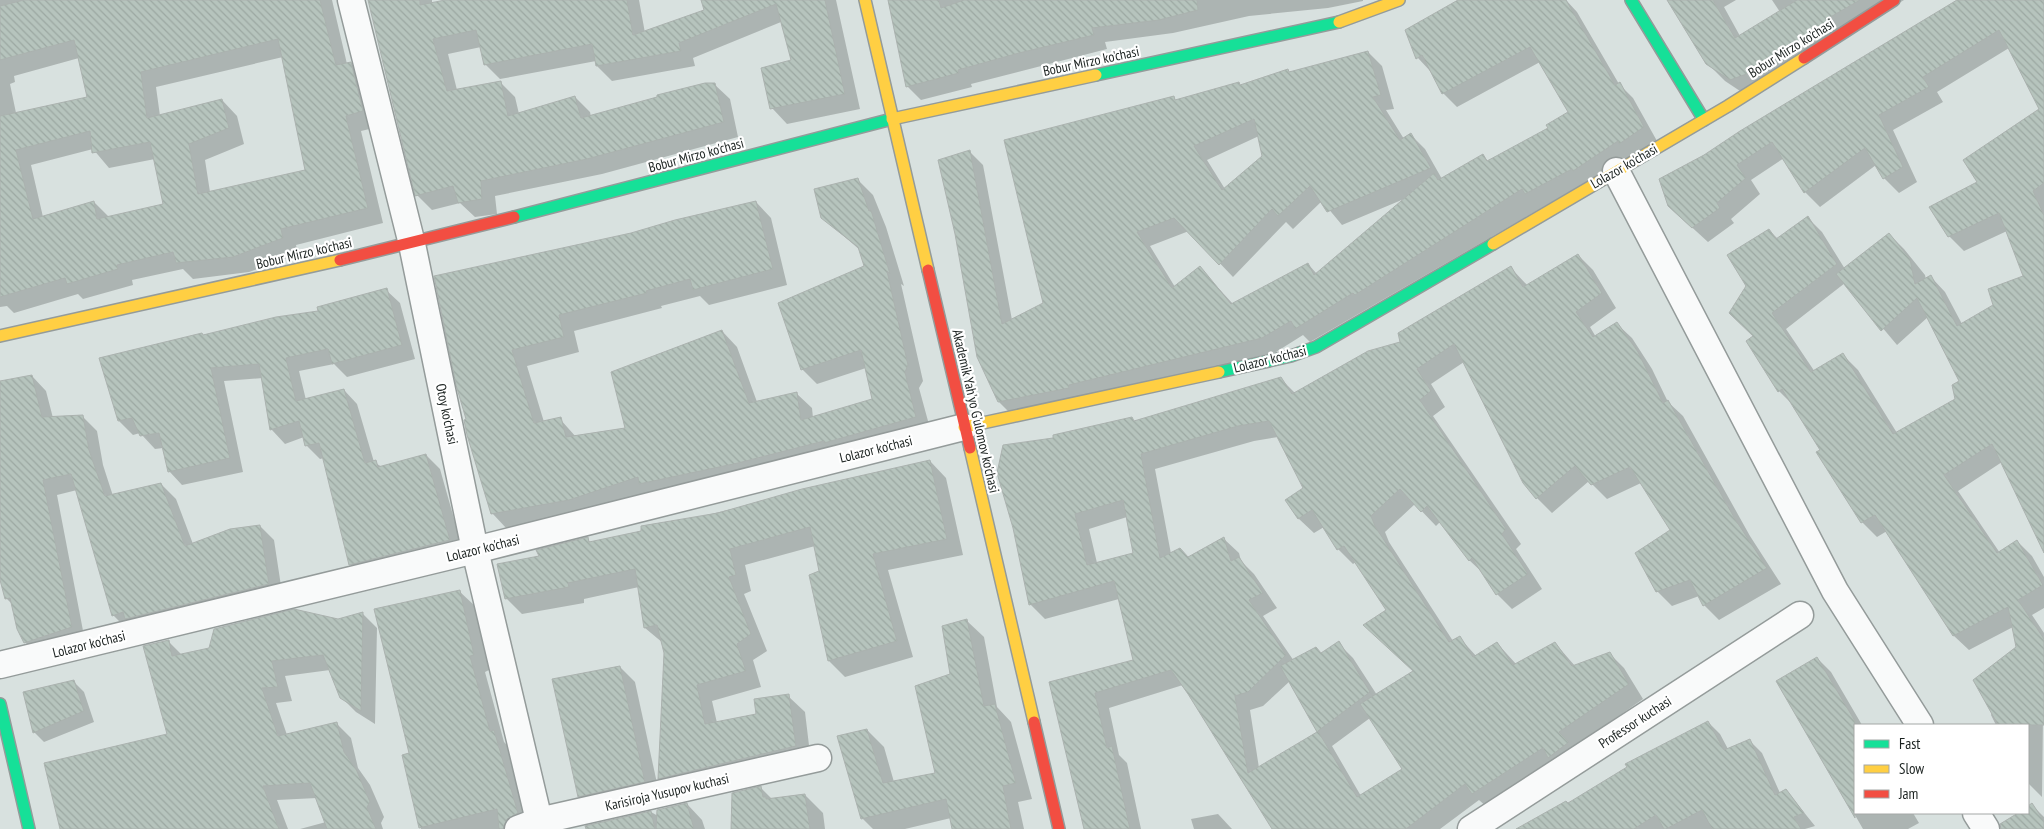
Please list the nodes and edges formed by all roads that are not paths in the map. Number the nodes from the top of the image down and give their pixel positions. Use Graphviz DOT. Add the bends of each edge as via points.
graph roads {
  1 [pos="351,0"];
  2 [pos="865,0"];
  3 [pos="1399,0"];
  4 [pos="1631,0"];
  5 [pos="1894,0"];
  6 [pos="892,119"];
  7 [pos="1704,120"];
  8 [pos="1616,171"];
  9 [pos="412,244"];
  10 [pos="0,336"];
  11 [pos="964,427"];
  12 [pos="475,550"];
  13 [pos="1800,615"];
  14 [pos="0,666"];
  15 [pos="0,704"];
  16 [pos="1919,724"];
  17 [pos="818,758"];
  18 [pos="1977,814"];
  19 [pos="533,826"];
  20 [pos="30,829"];
  21 [pos="1059,829"];
  22 [pos="1471,829"];
  23 [pos="1986,829"];
  1 -- 9 [label="street, Otoy ko'chasi"];
  2 -- 6 [label="street, Akademik Yah'yo G'ulomov ko'chasi"];
  3 -- 6 [label="street, Bobur Mirzo ko'chasi" via="1343,22"];
  4 -- 7 [label="street"];
  5 -- 7 [label="street, Bobur Mirzo ko'chasi"];
  6 -- 9 [label="street, Bobur Mirzo ko'chasi"];
  6 -- 11 [label="street, Akademik Yah'yo G'ulomov ko'chasi"];
  7 -- 8 [label="street, Lolazor ko'chasi"];
  8 -- 11 [label="street, Lolazor ko'chasi" via="1316,347 1291,356"];
  8 -- 16 [label="street" via="1831,584"];
  9 -- 10 [label="street, Bobur Mirzo ko'chasi"];
  9 -- 12 [label="street, Otoy ko'chasi"];
  11 -- 12 [label="street, Lolazor ko'chasi"];
  11 -- 21 [label="street, Akademik Yah'yo G'ulomov ko'chasi"];
  12 -- 14 [label="street, Lolazor ko'chasi"];
  12 -- 19 [label="street, Otoy ko'chasi"];
  13 -- 22 [label="street, Professor kuchasi"];
  15 -- 20 [label="street"];
  17 -- 19 [label="street, Karisiroja Yusupov kuchasi"];
  18 -- 23 [label="street"];
}
